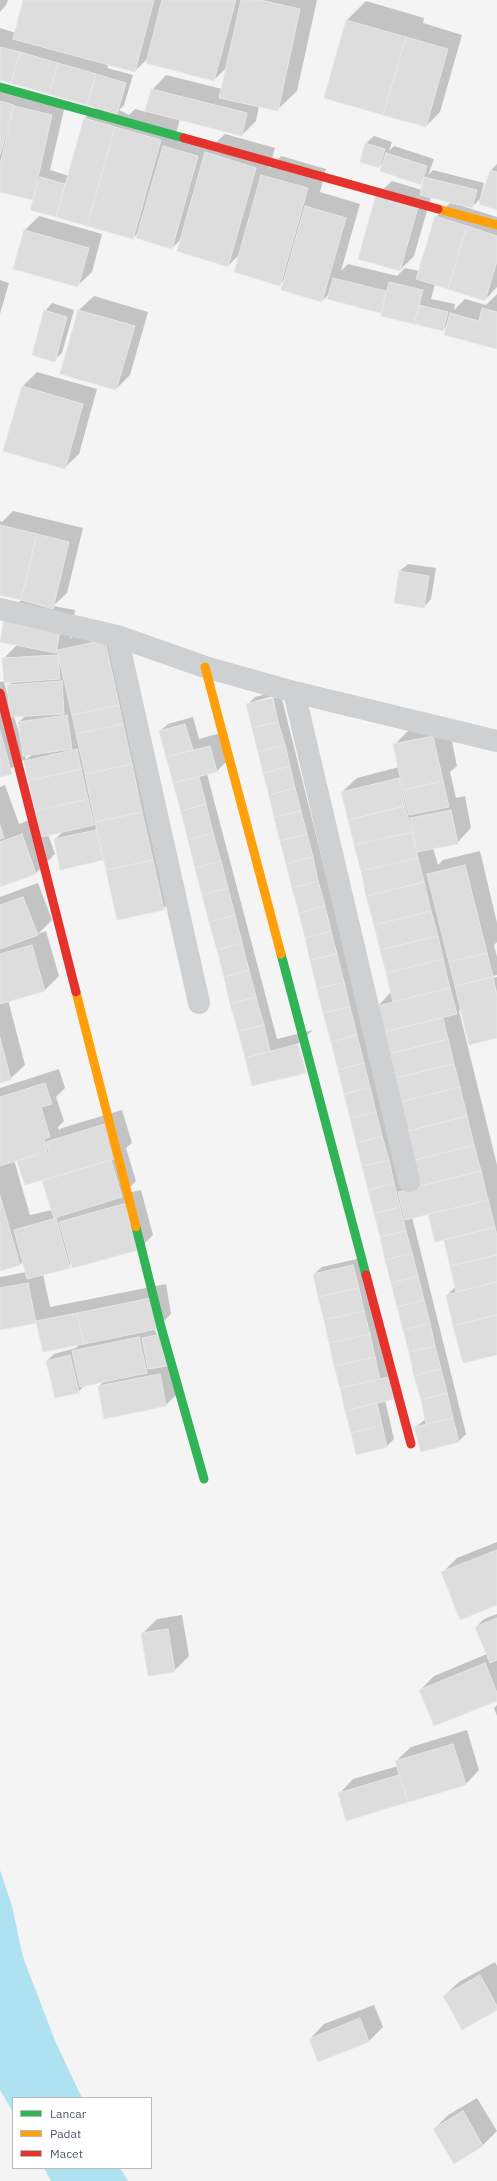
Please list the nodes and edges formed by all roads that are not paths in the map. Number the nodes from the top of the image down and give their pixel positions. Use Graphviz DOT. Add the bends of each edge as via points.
graph roads {
  1 [pos="0,87"];
  2 [pos="497,225"];
  3 [pos="0,609"];
  4 [pos="117,636"];
  5 [pos="205,667"];
  6 [pos="294,692"];
  7 [pos="0,693"];
  8 [pos="497,741"];
  9 [pos="199,1002"];
  10 [pos="409,1181"];
  11 [pos="411,1444"];
  12 [pos="204,1479"];
  1 -- 2 [label="street"];
  3 -- 4 [label="street"];
  4 -- 5 [label="street"];
  4 -- 9 [label="street"];
  5 -- 6 [label="street"];
  5 -- 11 [label="street"];
  6 -- 8 [label="street"];
  6 -- 10 [label="street"];
  7 -- 12 [label="street" via="159,1319"];
}
